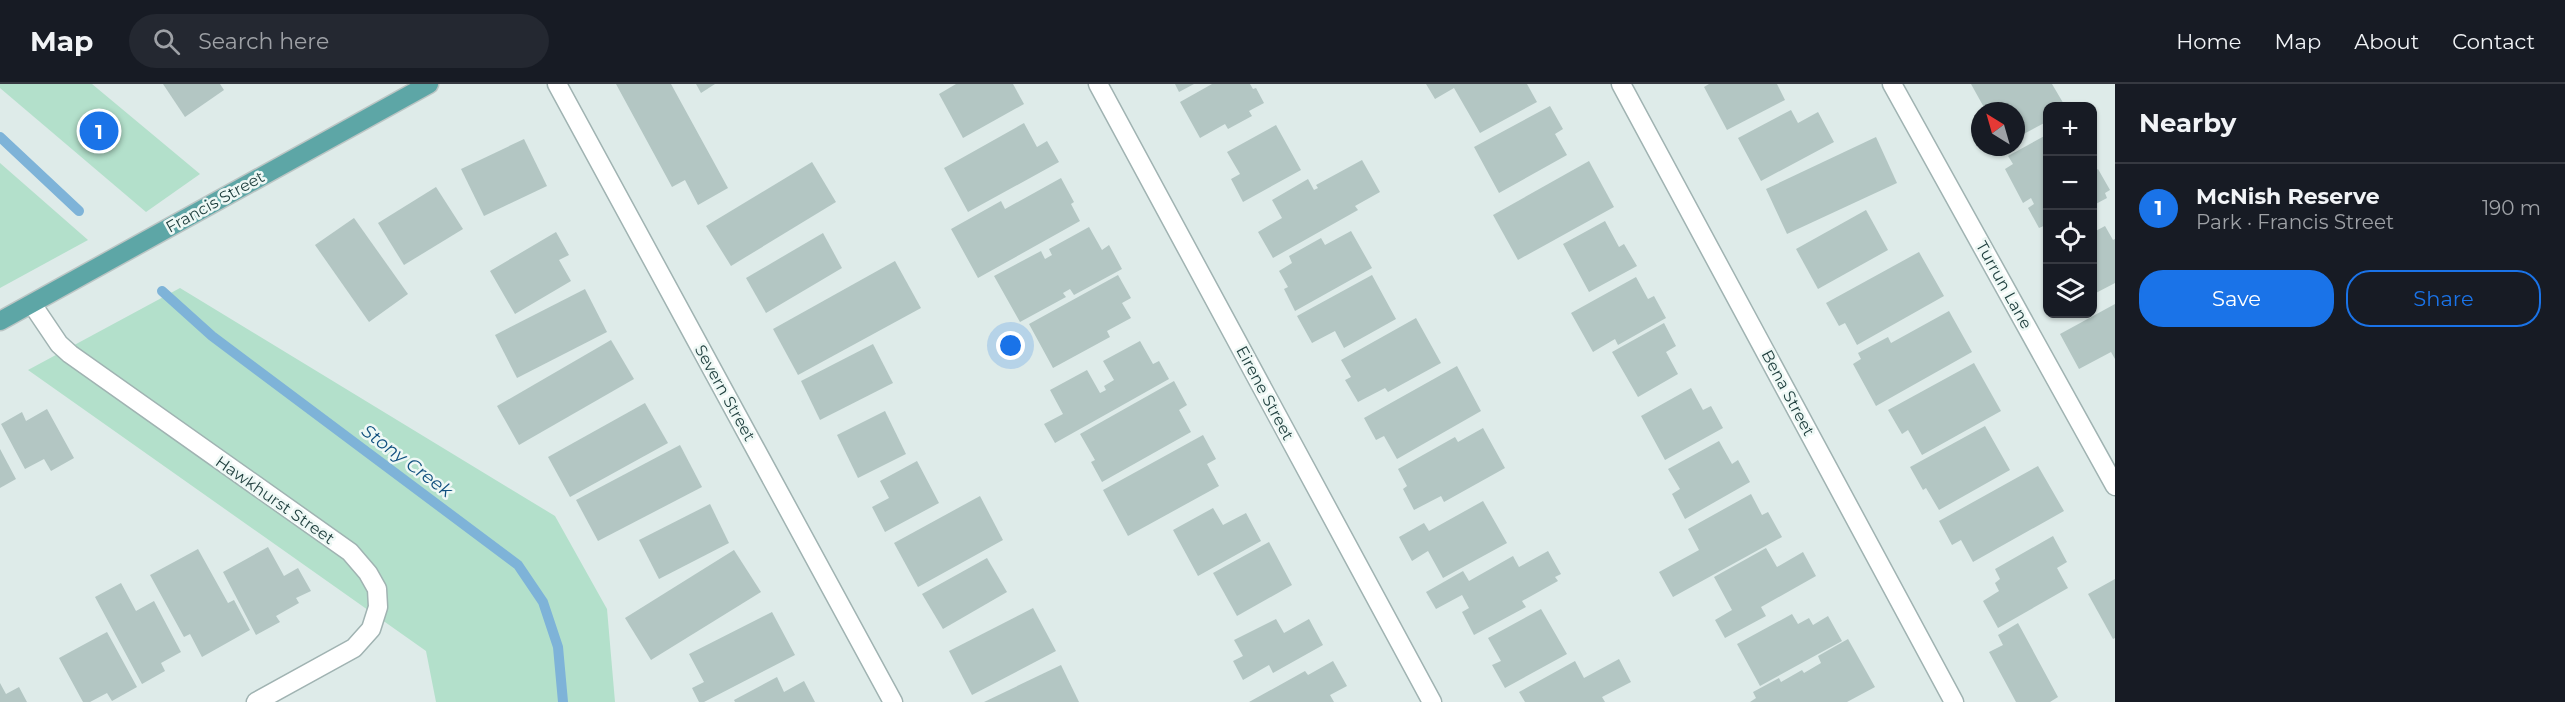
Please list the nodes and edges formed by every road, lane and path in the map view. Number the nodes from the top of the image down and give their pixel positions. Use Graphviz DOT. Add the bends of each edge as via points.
graph roads {
  1 [pos="429,84"];
  2 [pos="556,84"];
  3 [pos="1098,84"];
  4 [pos="1621,84"];
  5 [pos="1892,84"];
  6 [pos="32,304"];
  7 [pos="0,321"];
  8 [pos="2115,486"];
  9 [pos="256,702"];
  10 [pos="893,702"];
  11 [pos="1432,702"];
  12 [pos="1954,702"];
  1 -- 6 [label="main road, Francis Street"];
  2 -- 10 [label="street, Severn Street"];
  3 -- 11 [label="street, Eirene Street"];
  4 -- 12 [label="street, Bena Street"];
  5 -- 8 [label="street, Turrun Lane"];
  6 -- 7 [label="main road, Francis Street"];
  6 -- 9 [label="street, Hawkhurst Street" via="70,354 350,552 368,573 377,589 378,607 371,629 354,648"];
}
